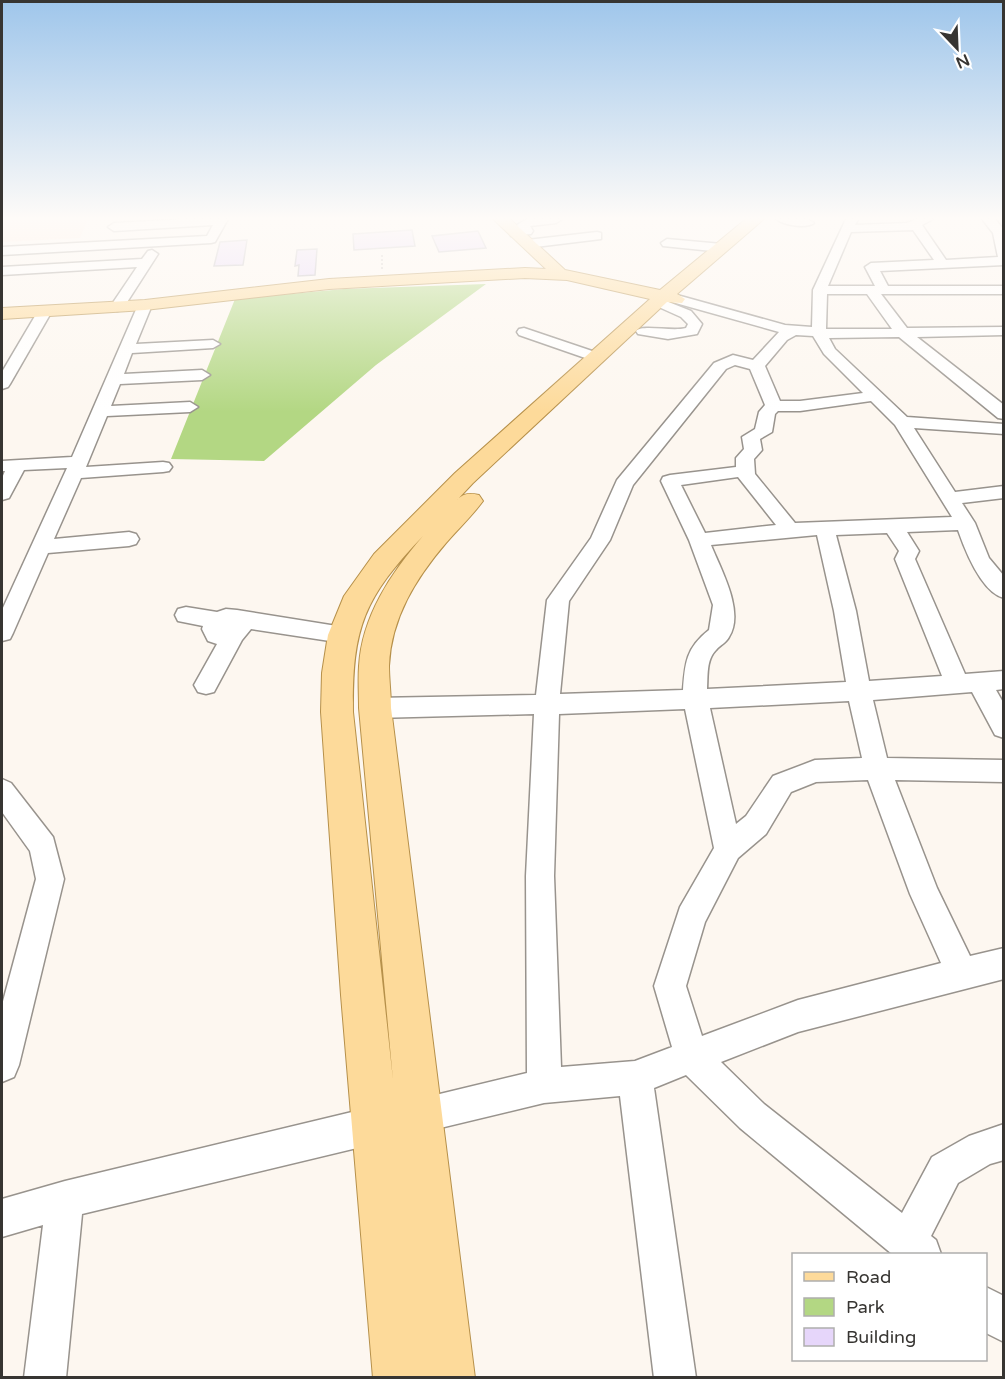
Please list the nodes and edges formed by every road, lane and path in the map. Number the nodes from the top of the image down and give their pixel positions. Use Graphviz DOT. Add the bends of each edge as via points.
graph roads {
  1 [pos="132,283"];
  2 [pos="337,283"];
  3 [pos="598,283"];
  4 [pos="686,283"];
  5 [pos="690,283"];
  6 [pos="823,283"];
  7 [pos="876,283"];
  8 [pos="820,290"];
  9 [pos="878,290"];
  10 [pos="1004,290"];
  11 [pos="146,305"];
  12 [pos="117,307"];
  13 [pos="661,308"];
  14 [pos="45,311"];
  15 [pos="2,313"];
  16 [pos="793,330"];
  17 [pos="524,332"];
  18 [pos="1004,332"];
  19 [pos="819,333"];
  20 [pos="903,333"];
  21 [pos="213,344"];
  22 [pos="127,349"];
  23 [pos="596,357"];
  24 [pos="757,366"];
  25 [pos="202,375"];
  26 [pos="4,378"];
  27 [pos="114,379"];
  28 [pos="875,396"];
  29 [pos="774,406"];
  30 [pos="190,407"];
  31 [pos="100,411"];
  32 [pos="1004,414"];
  33 [pos="902,422"];
  34 [pos="1004,429"];
  35 [pos="10,466"];
  36 [pos="163,467"];
  37 [pos="76,468"];
  38 [pos="746,471"];
  39 [pos="1004,492"];
  40 [pos="2,494"];
  41 [pos="949,499"];
  42 [pos="965,523"];
  43 [pos="893,526"];
  44 [pos="825,529"];
  45 [pos="790,530"];
  46 [pos="129,540"];
  47 [pos="699,540"];
  48 [pos="41,546"];
  49 [pos="1004,591"];
  50 [pos="186,615"];
  51 [pos="230,625"];
  52 [pos="2,633"];
  53 [pos="343,635"];
  54 [pos="1004,680"];
  55 [pos="968,683"];
  56 [pos="206,685"];
  57 [pos="859,691"];
  58 [pos="695,698"];
  59 [pos="547,705"];
  60 [pos="375,708"];
  61 [pos="1004,728"];
  62 [pos="877,769"];
  63 [pos="1004,771"];
  64 [pos="2,791"];
  65 [pos="729,849"];
  66 [pos="1004,963"];
  67 [pos="962,974"];
  68 [pos="692,1057"];
  69 [pos="2,1065"];
  70 [pos="635,1077"];
  71 [pos="544,1086"];
  72 [pos="398,1120"];
  73 [pos="1004,1142"];
  74 [pos="65,1200"];
  75 [pos="2,1218"];
  76 [pos="914,1248"];
  77 [pos="987,1308"];
  78 [pos="1004,1322"];
  79 [pos="45,1377"];
  80 [pos="402,1377"];
  81 [pos="448,1377"];
  82 [pos="675,1377"];
  1 -- 12 [label="street"];
  2 -- 11 [label="main road"];
  3 -- 13 [label="main road"];
  4 -- 13 [label="main road"];
  5 -- 13 [label="main road"];
  6 -- 8 [label="street"];
  7 -- 9 [label="street"];
  8 -- 9 [label="street"];
  8 -- 19 [label="street"];
  9 -- 10 [label="street"];
  9 -- 20 [label="street"];
  11 -- 12 [label="main road"];
  11 -- 22 [label="street"];
  12 -- 14 [label="main road"];
  13 -- 16 [label="street"];
  13 -- 23 [label="main road"];
  13 -- 60 [label="main road" via="443,529 407,572 380,636 374,665"];
  14 -- 15 [label="main road"];
  14 -- 26 [label="street"];
  16 -- 19 [label="street"];
  16 -- 24 [label="street"];
  17 -- 23 [label="street"];
  18 -- 20 [label="street"];
  19 -- 20 [label="street"];
  19 -- 28 [label="street" via="829,351"];
  20 -- 32 [label="street"];
  21 -- 22 [label="street"];
  22 -- 27 [label="street"];
  23 -- 53 [label="main road" via="464,478 384,560 358,596"];
  24 -- 29 [label="street"];
  24 -- 59 [label="street" via="733,360 720,366 624,484 600,540 558,600"];
  25 -- 27 [label="street"];
  27 -- 31 [label="street"];
  28 -- 29 [label="street"];
  28 -- 33 [label="street"];
  29 -- 38 [label="street" via="767,412 763,432 751,437 753,450 744,458"];
  30 -- 31 [label="street"];
  31 -- 37 [label="street"];
  33 -- 34 [label="street"];
  33 -- 41 [label="street"];
  35 -- 37 [label="street"];
  35 -- 40 [label="street"];
  36 -- 37 [label="street"];
  37 -- 48 [label="street"];
  38 -- 45 [label="street"];
  38 -- 47 [label="street" via="670,481"];
  39 -- 41 [label="street"];
  41 -- 42 [label="street"];
  42 -- 43 [label="street"];
  42 -- 49 [label="street" via="980,561"];
  43 -- 44 [label="street"];
  43 -- 55 [label="street" via="909,551 905,559 928,618"];
  44 -- 45 [label="street"];
  44 -- 57 [label="street"];
  45 -- 47 [label="street"];
  46 -- 48 [label="street"];
  47 -- 58 [label="street" via="724,604 720,634 707,644 697,660"];
  48 -- 52 [label="street"];
  50 -- 51 [label="street"];
  51 -- 53 [label="street" via="260,621"];
  51 -- 56 [label="street"];
  53 -- 72 [label="main road" via="337,711 362,995"];
  54 -- 55 [label="street"];
  55 -- 57 [label="street"];
  55 -- 61 [label="street"];
  57 -- 58 [label="street"];
  57 -- 62 [label="street"];
  58 -- 59 [label="street"];
  58 -- 65 [label="street"];
  59 -- 60 [label="street"];
  59 -- 71 [label="street" via="540,876"];
  60 -- 72 [label="main road"];
  62 -- 63 [label="street"];
  62 -- 65 [label="street" via="815,771 782,784 756,825"];
  62 -- 67 [label="street" via="925,894"];
  64 -- 69 [label="street" via="43,846 50,879"];
  65 -- 68 [label="street" via="691,916 670,987"];
  66 -- 67 [label="street"];
  67 -- 68 [label="street" via="798,1016"];
  68 -- 70 [label="street"];
  68 -- 76 [label="street" via="752,1116"];
  70 -- 71 [label="street"];
  70 -- 82 [label="street"];
  71 -- 72 [label="street"];
  72 -- 74 [label="street"];
  72 -- 80 [label="main road"];
  72 -- 81 [label="main road"];
  73 -- 76 [label="street" via="982,1149 945,1170"];
  74 -- 75 [label="street"];
  74 -- 79 [label="street"];
  77 -- 78 [label="street"];
}
